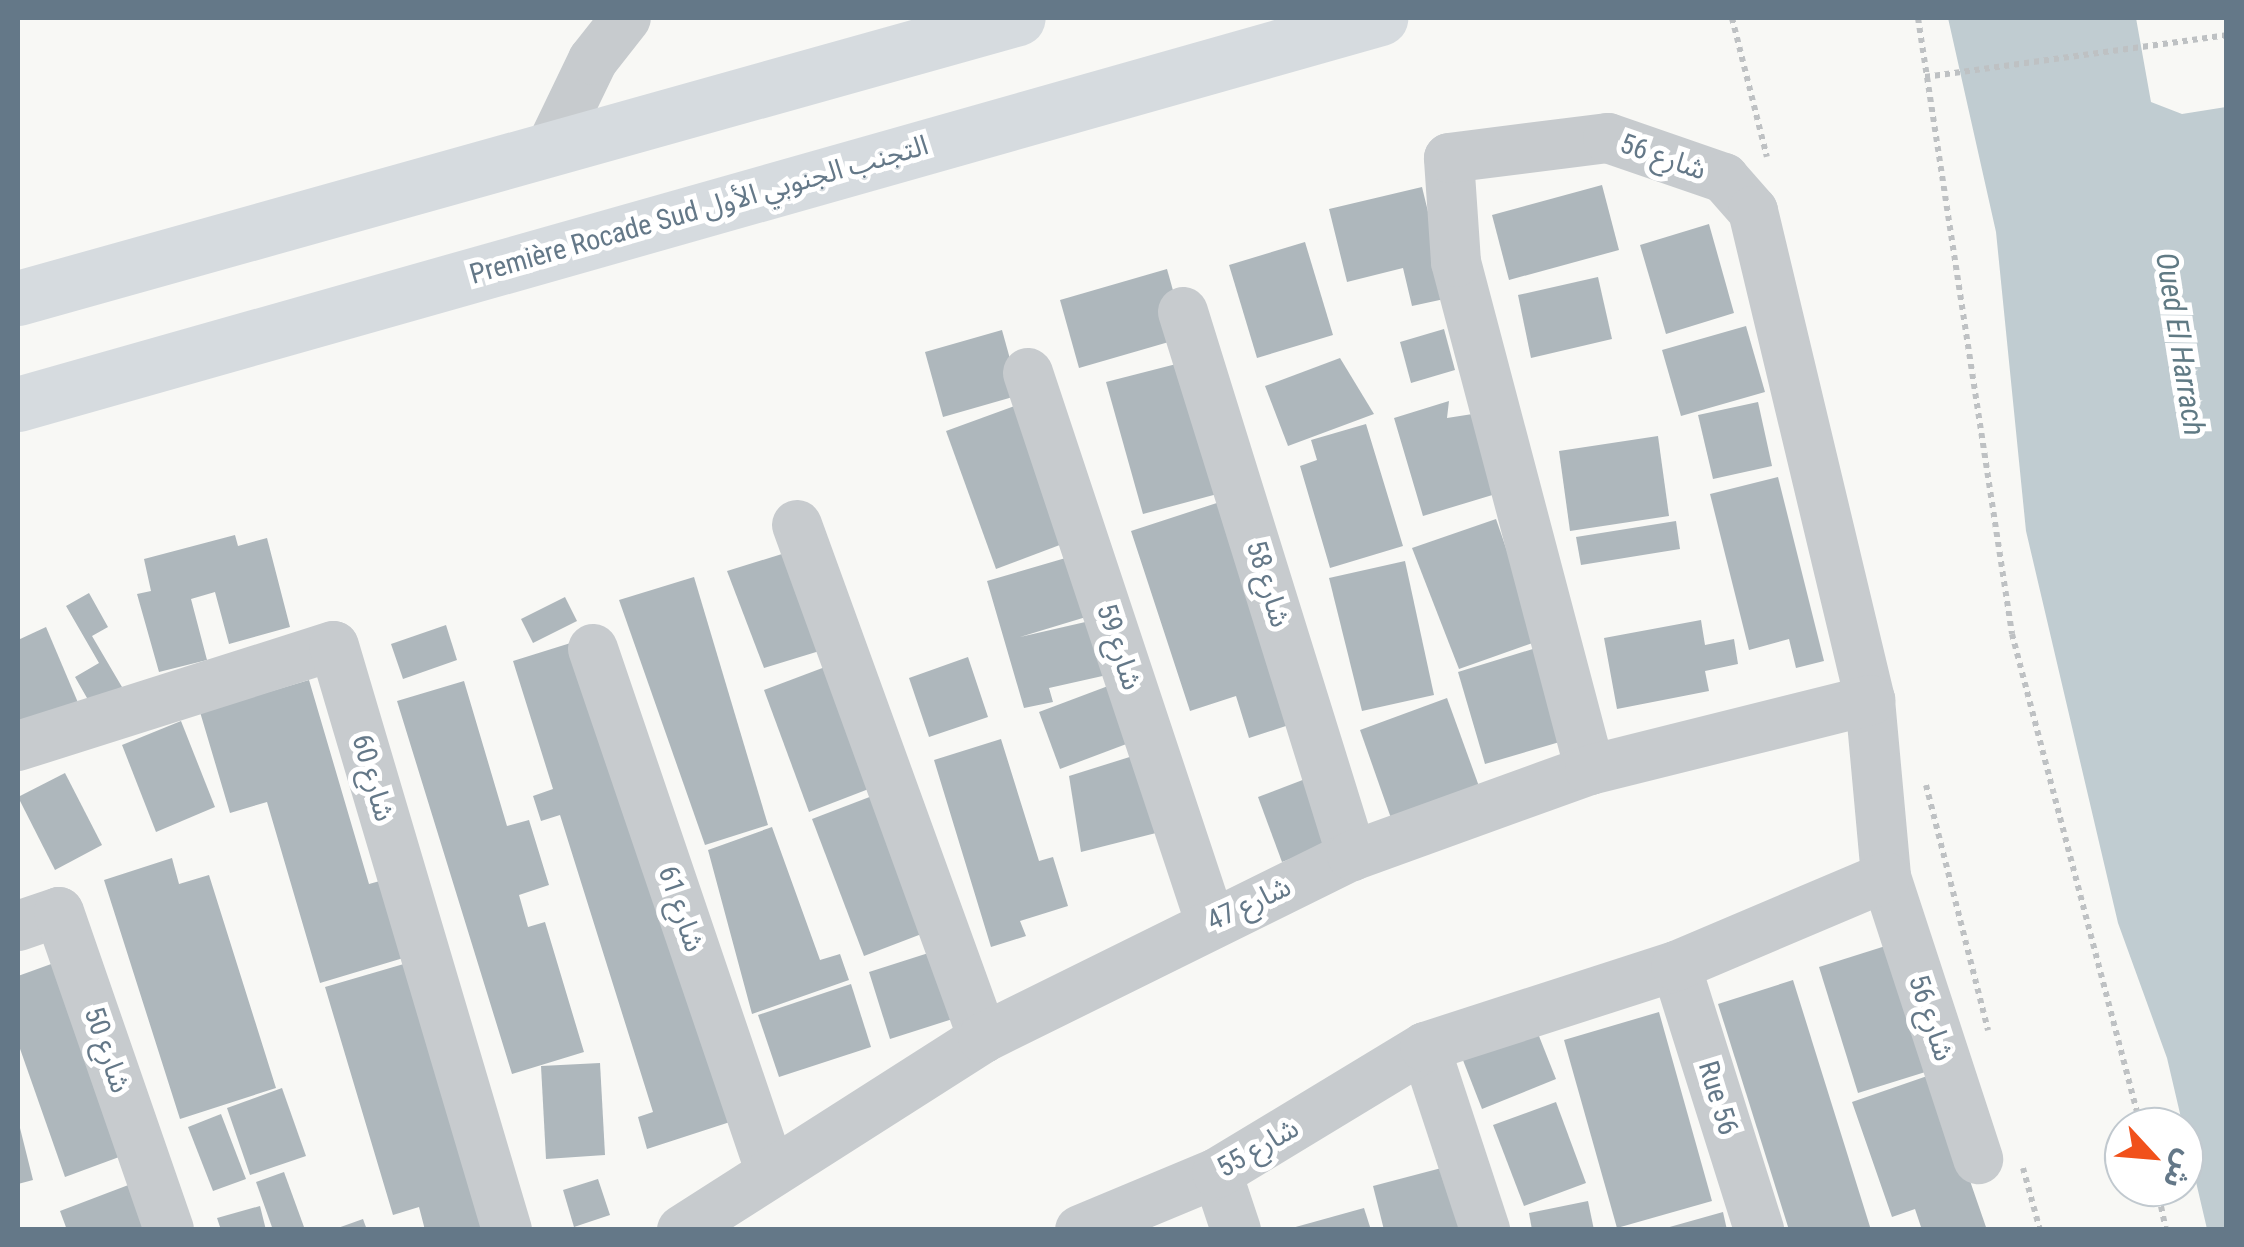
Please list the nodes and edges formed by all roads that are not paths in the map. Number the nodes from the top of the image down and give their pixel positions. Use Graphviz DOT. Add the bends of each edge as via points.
graph roads {
  1 [pos="626,18"];
  2 [pos="1018,18"];
  3 [pos="1380,18"];
  4 [pos="554,143"];
  5 [pos="18,298"];
  6 [pos="1183,312"];
  7 [pos="1028,374"];
  8 [pos="18,404"];
  9 [pos="798,525"];
  10 [pos="593,649"];
  11 [pos="1870,700"];
  12 [pos="18,746"];
  13 [pos="1590,770"];
  14 [pos="1352,856"];
  15 [pos="1886,876"];
  16 [pos="1210,921"];
  17 [pos="18,926"];
  18 [pos="1676,966"];
  19 [pos="983,1038"];
  20 [pos="1425,1047"];
  21 [pos="1978,1159"];
  22 [pos="770,1170"];
  23 [pos="1217,1173"];
  24 [pos="170,1230"];
  25 [pos="507,1230"];
  26 [pos="682,1230"];
  27 [pos="1080,1230"];
  28 [pos="1236,1230"];
  29 [pos="1484,1230"];
  30 [pos="1759,1230"];
  1 -- 4 [label="street" via="593,60"];
  2 -- 4 [label="highway"];
  3 -- 8 [label="highway, Première Rocade Sud التجنب الجنوبي الأول"];
  4 -- 5 [label="highway"];
  6 -- 14 [label="street, شارع 58"];
  7 -- 16 [label="street, شارع 59"];
  9 -- 19 [label="street"];
  10 -- 22 [label="street, شارع 61"];
  11 -- 13 [label="street, شارع 47"];
  11 -- 13 [label="street, شارع 56" via="1753,211 1724,178 1608,138 1449,158 1456,262"];
  11 -- 15 [label="street, شارع 56"];
  12 -- 25 [label="street, شارع 60" via="334,646"];
  13 -- 14 [label="street, شارع 47"];
  14 -- 16 [label="street, شارع 47"];
  15 -- 18 [label="street"];
  15 -- 21 [label="street, شارع 56"];
  16 -- 19 [label="street, شارع 47"];
  17 -- 24 [label="street, شارع 50" via="59,912"];
  18 -- 20 [label="street, شارع 55"];
  18 -- 30 [label="street, Rue 56"];
  19 -- 22 [label="street, شارع 47"];
  20 -- 23 [label="street, شارع 55"];
  20 -- 29 [label="street"];
  22 -- 26 [label="street, شارع 47"];
  23 -- 27 [label="street, شارع 55"];
  23 -- 28 [label="street"];
}
